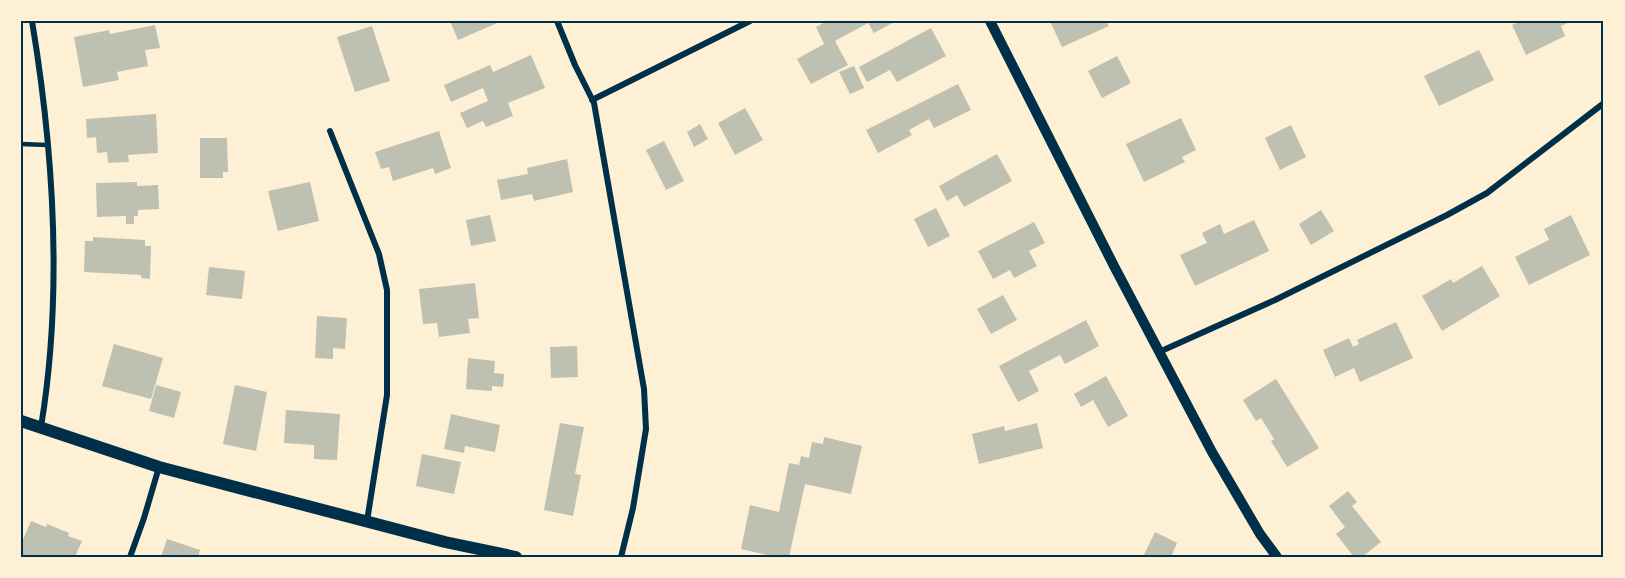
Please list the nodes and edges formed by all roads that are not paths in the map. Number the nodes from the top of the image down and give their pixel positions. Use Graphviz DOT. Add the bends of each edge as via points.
graph roads {
  1 [pos="32,21"];
  2 [pos="557,21"];
  3 [pos="750,21"];
  4 [pos="990,21"];
  5 [pos="592,100"];
  6 [pos="1604,103"];
  7 [pos="330,131"];
  8 [pos="21,144"];
  9 [pos="47,145"];
  10 [pos="1159,351"];
  11 [pos="21,421"];
  12 [pos="40,428"];
  13 [pos="159,467"];
  14 [pos="367,521"];
  15 [pos="130,557"];
  16 [pos="516,557"];
  17 [pos="621,557"];
  18 [pos="1277,557"];
  1 -- 9 [label="street"];
  2 -- 5 [label="street"];
  3 -- 5 [label="street"];
  4 -- 10 [label="street"];
  5 -- 17 [label="street" via="644,389 646,429"];
  6 -- 10 [label="street" via="1487,193 1447,216 1275,300"];
  7 -- 14 [label="street" via="379,254 387,290 387,395"];
  8 -- 9 [label="lane"];
  9 -- 12 [label="street" via="53,235 51,340 49,381"];
  10 -- 18 [label="street" via="1234,490"];
  11 -- 12 [label="main road"];
  12 -- 13 [label="main road"];
  13 -- 14 [label="main road"];
  13 -- 15 [label="street"];
  14 -- 16 [label="main road"];
}
